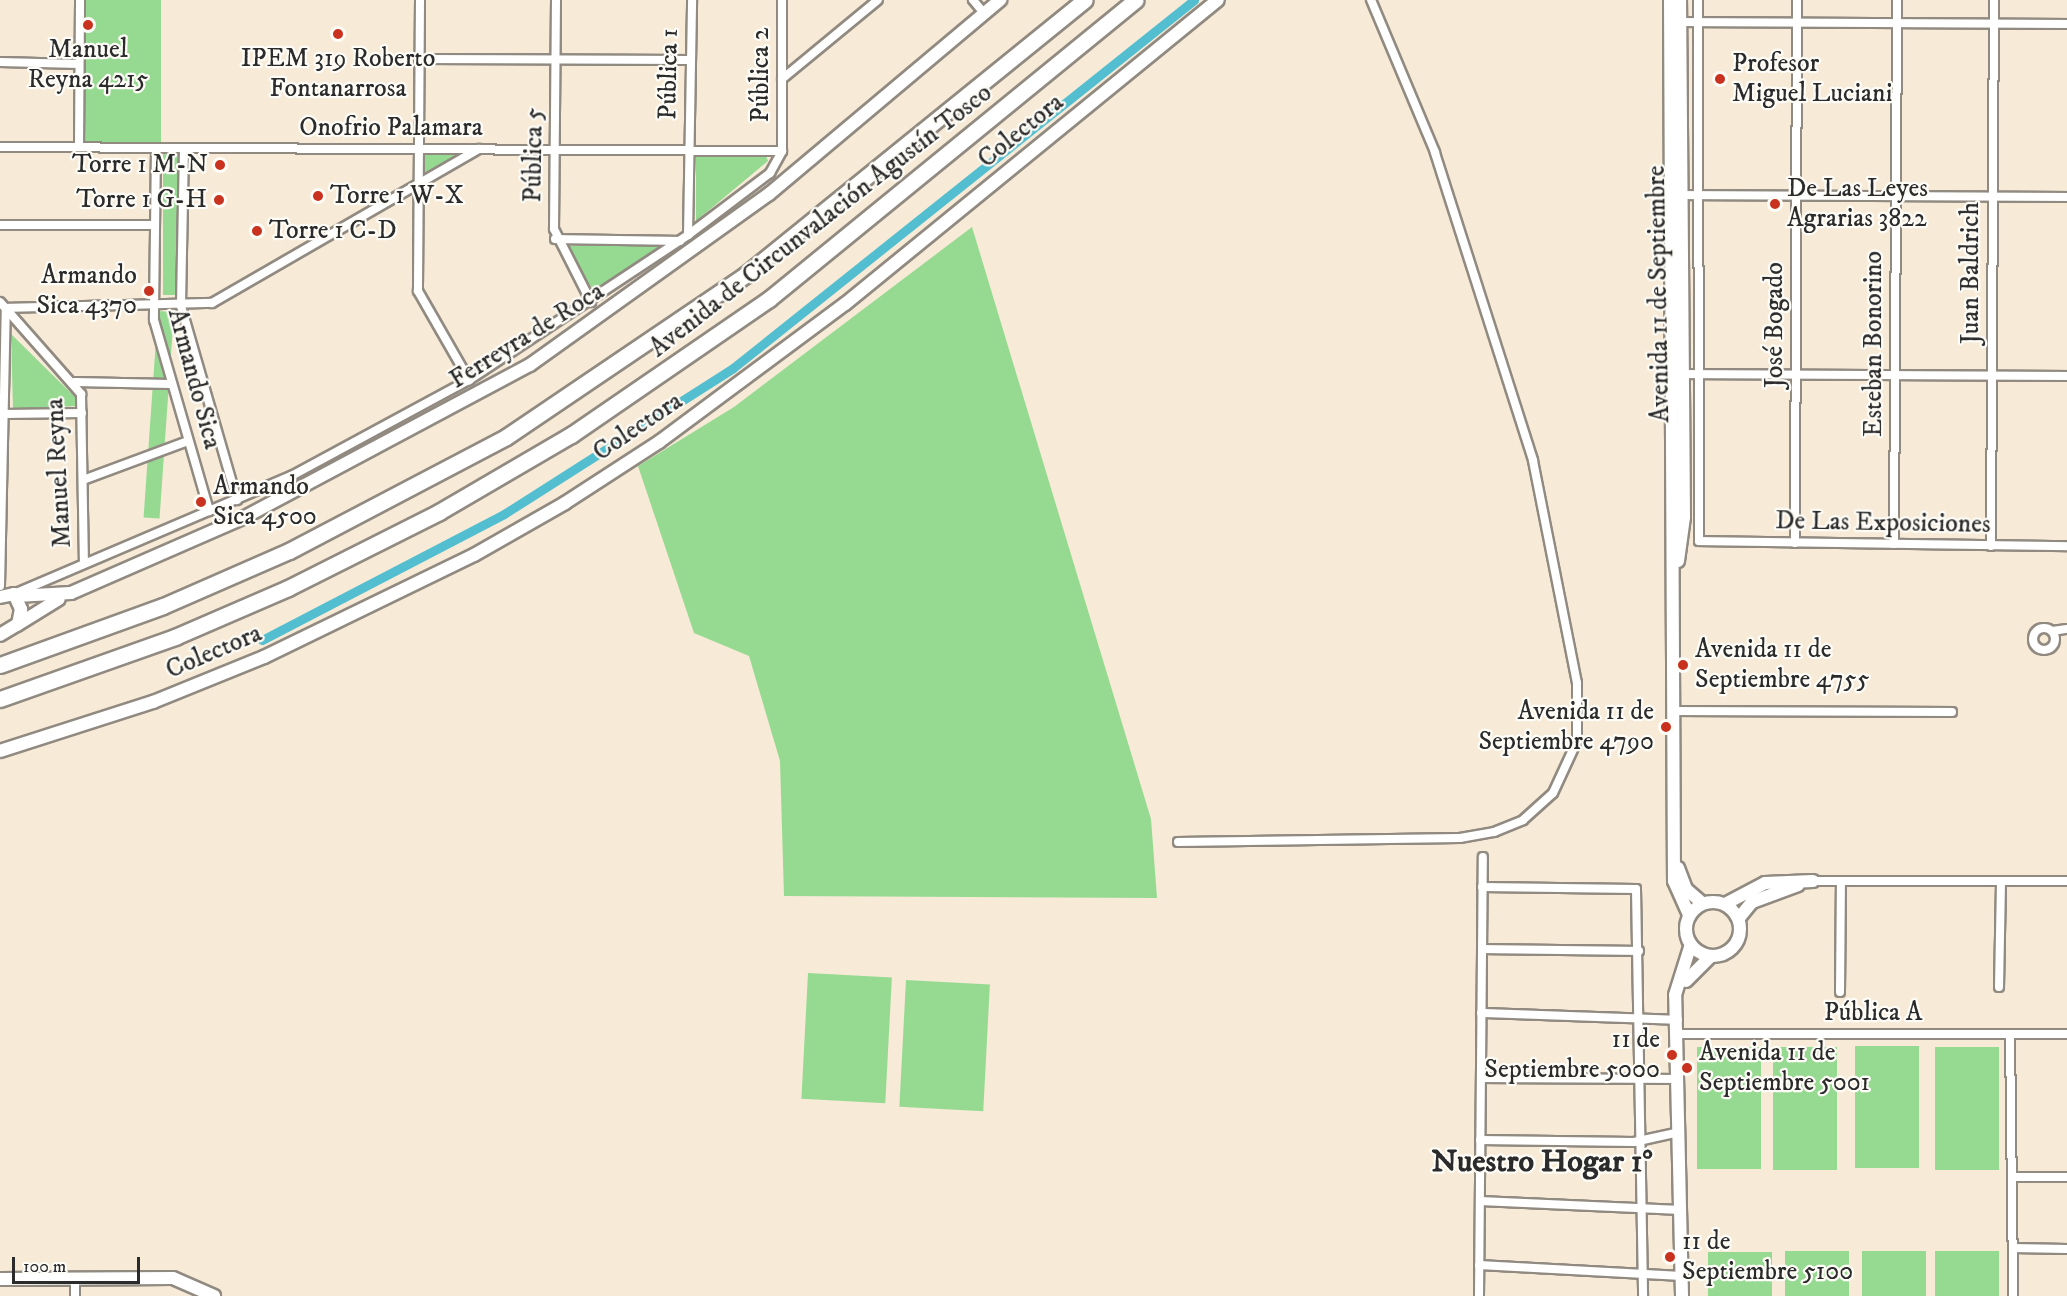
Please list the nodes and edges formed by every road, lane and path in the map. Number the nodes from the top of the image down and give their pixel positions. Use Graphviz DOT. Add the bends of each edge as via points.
graph roads {
  1 [pos="80,0"];
  2 [pos="420,0"];
  3 [pos="556,0"];
  4 [pos="692,0"];
  5 [pos="782,0"];
  6 [pos="878,0"];
  7 [pos="973,0"];
  8 [pos="1000,0"];
  9 [pos="1085,0"];
  10 [pos="1136,0"];
  11 [pos="1218,0"];
  12 [pos="1371,0"];
  13 [pos="1670,0"];
  14 [pos="1680,0"];
  15 [pos="1698,0"];
  16 [pos="1797,0"];
  17 [pos="1897,0"];
  18 [pos="1994,0"];
  19 [pos="867,4"];
  20 [pos="984,13"];
  21 [pos="1797,20"];
  22 [pos="1698,21"];
  23 [pos="1680,22"];
  24 [pos="1896,23"];
  25 [pos="1994,24"];
  26 [pos="2067,24"];
  27 [pos="419,59"];
  28 [pos="556,59"];
  29 [pos="690,60"];
  30 [pos="0,62"];
  31 [pos="79,63"];
  32 [pos="782,79"];
  33 [pos="0,147"];
  34 [pos="79,147"];
  35 [pos="156,148"];
  36 [pos="184,148"];
  37 [pos="418,149"];
  38 [pos="479,149"];
  39 [pos="555,149"];
  40 [pos="689,149"];
  41 [pos="782,151"];
  42 [pos="418,185"];
  43 [pos="1676,195"];
  44 [pos="1695,196"];
  45 [pos="1796,196"];
  46 [pos="1896,196"];
  47 [pos="1993,197"];
  48 [pos="2067,197"];
  49 [pos="0,225"];
  50 [pos="154,225"];
  51 [pos="684,238"];
  52 [pos="555,239"];
  53 [pos="591,302"];
  54 [pos="3,305"];
  55 [pos="153,306"];
  56 [pos="181,306"];
  57 [pos="1683,374"];
  58 [pos="1796,374"];
  59 [pos="1895,375"];
  60 [pos="1992,376"];
  61 [pos="2067,376"];
  62 [pos="469,380"];
  63 [pos="75,382"];
  64 [pos="170,384"];
  65 [pos="82,413"];
  66 [pos="3,414"];
  67 [pos="188,441"];
  68 [pos="83,480"];
  69 [pos="237,500"];
  70 [pos="209,511"];
  71 [pos="1795,543"];
  72 [pos="1894,544"];
  73 [pos="1991,546"];
  74 [pos="2067,546"];
  75 [pos="84,563"];
  76 [pos="1,567"];
  77 [pos="1673,586"];
  78 [pos="8,593"];
  79 [pos="71,593"];
  80 [pos="17,625"];
  81 [pos="2067,629"];
  82 [pos="2052,631"];
  83 [pos="0,635"];
  84 [pos="0,665"];
  85 [pos="0,699"];
  86 [pos="1674,711"];
  87 [pos="1952,712"];
  88 [pos="0,751"];
  89 [pos="1178,842"];
  90 [pos="1676,851"];
  91 [pos="1482,857"];
  92 [pos="1813,881"];
  93 [pos="1841,881"];
  94 [pos="2001,881"];
  95 [pos="2066,881"];
  96 [pos="1482,887"];
  97 [pos="1702,903"];
  98 [pos="1725,904"];
  99 [pos="1689,915"];
  100 [pos="1739,918"];
  101 [pos="1691,944"];
  102 [pos="1482,949"];
  103 [pos="1639,951"];
  104 [pos="1711,956"];
  105 [pos="1999,987"];
  106 [pos="1840,992"];
  107 [pos="1678,1005"];
  108 [pos="1481,1013"];
  109 [pos="1641,1019"];
  110 [pos="1678,1020"];
  111 [pos="1678,1034"];
  112 [pos="2010,1034"];
  113 [pos="2067,1034"];
  114 [pos="1481,1078"];
  115 [pos="1679,1079"];
  116 [pos="1641,1080"];
  117 [pos="1679,1132"];
  118 [pos="1480,1140"];
  119 [pos="1644,1141"];
  120 [pos="2012,1177"];
  121 [pos="2067,1177"];
  122 [pos="1480,1201"];
  123 [pos="1643,1207"];
  124 [pos="1681,1210"];
  125 [pos="2013,1248"];
  126 [pos="2067,1249"];
  127 [pos="1479,1264"];
  128 [pos="1644,1270"];
  129 [pos="1682,1276"];
  130 [pos="0,1279"];
  131 [pos="75,1280"];
  132 [pos="75,1296"];
  133 [pos="214,1296"];
  134 [pos="1479,1296"];
  135 [pos="1643,1296"];
  136 [pos="1682,1296"];
  137 [pos="2013,1296"];
  1 -- 31 [label="street"];
  2 -- 27 [label="street"];
  3 -- 28 [label="street, Pública 5"];
  4 -- 29 [label="street, Pública 1"];
  5 -- 32 [label="street, Pública 2"];
  6 -- 19 [label="street"];
  7 -- 20 [label="street"];
  8 -- 20 [label="street, Ferreyra de Roca"];
  9 -- 84 [label="highway, Avenida de Circunvalación Agustín Tosco" via="745,275 506,437 269,560 163,606"];
  10 -- 85 [label="highway, Avenida de Circunvalación Agustín Tosco" via="769,299 571,435 439,513 288,588 175,637"];
  11 -- 88 [label="street, Colectora" via="845,304 659,442 566,503 474,555 264,657 153,702"];
  12 -- 89 [label="street" via="1435,152 1533,460 1577,683 1577,741 1553,793 1523,820 1494,832 1460,838"];
  13 -- 43 [label="street, Avenida 11 de Septiembre"];
  14 -- 23 [label="street, Avenida 11 de Septiembre"];
  15 -- 22 [label="street"];
  16 -- 21 [label="street, José Bogado"];
  17 -- 24 [label="street, Esteban Bonorino"];
  18 -- 25 [label="street, Juan Baldrich"];
  19 -- 32 [label="street"];
  20 -- 79 [label="street, Ferreyra de Roca" via="769,194 530,366 296,493"];
  21 -- 22 [label="street"];
  21 -- 24 [label="street"];
  21 -- 45 [label="street, José Bogado"];
  22 -- 23 [label="street"];
  22 -- 44 [label="street"];
  23 -- 43 [label="street, Avenida 11 de Septiembre"];
  24 -- 25 [label="street"];
  24 -- 46 [label="street, Esteban Bonorino"];
  25 -- 26 [label="street"];
  25 -- 47 [label="street, Juan Baldrich"];
  27 -- 28 [label="street"];
  27 -- 37 [label="street"];
  28 -- 29 [label="street"];
  28 -- 39 [label="street, Pública 5"];
  29 -- 40 [label="street, Pública 1"];
  30 -- 31 [label="street"];
  31 -- 34 [label="street"];
  32 -- 41 [label="street, Pública 2"];
  33 -- 34 [label="street, Onofrio Palamara"];
  34 -- 35 [label="street, Onofrio Palamara"];
  35 -- 36 [label="street, Onofrio Palamara"];
  35 -- 50 [label="street, Armando Sica"];
  36 -- 37 [label="street, Onofrio Palamara"];
  36 -- 56 [label="street, Armando Sica"];
  37 -- 38 [label="street, Onofrio Palamara"];
  37 -- 42 [label="street"];
  38 -- 39 [label="street, Onofrio Palamara"];
  38 -- 42 [label="street"];
  39 -- 40 [label="street, Onofrio Palamara"];
  39 -- 52 [label="street, Pública 5"];
  40 -- 41 [label="street, Onofrio Palamara"];
  40 -- 51 [label="street, Pública 1"];
  41 -- 51 [label="street" via="770,173"];
  42 -- 56 [label="street" via="212,303"];
  42 -- 62 [label="street" via="417,291"];
  43 -- 44 [label="street"];
  43 -- 57 [label="street, Avenida 11 de Septiembre"];
  44 -- 45 [label="street"];
  44 -- 57 [label="street"];
  45 -- 46 [label="street"];
  45 -- 58 [label="street, José Bogado"];
  46 -- 47 [label="street"];
  46 -- 59 [label="street, Esteban Bonorino"];
  47 -- 48 [label="street"];
  47 -- 60 [label="street, Juan Baldrich"];
  49 -- 50 [label="street"];
  50 -- 55 [label="street, Armando Sica"];
  51 -- 52 [label="street"];
  51 -- 53 [label="street"];
  52 -- 53 [label="street, Pública 5"];
  53 -- 62 [label="street"];
  54 -- 55 [label="street"];
  54 -- 63 [label="street"];
  54 -- 66 [label="street"];
  55 -- 56 [label="street"];
  55 -- 64 [label="street, Armando Sica"];
  56 -- 69 [label="street, Armando Sica"];
  57 -- 58 [label="street"];
  57 -- 71 [label="street, De Las Exposiciones" via="1699,541"];
  57 -- 77 [label="street, Avenida 11 de Septiembre"];
  57 -- 77 [label="street, Avenida 11 de Septiembre" via="1684,517"];
  58 -- 59 [label="street"];
  58 -- 71 [label="street, José Bogado"];
  59 -- 60 [label="street"];
  59 -- 72 [label="street, Esteban Bonorino"];
  60 -- 61 [label="street"];
  60 -- 73 [label="street, Juan Baldrich"];
  62 -- 69 [label="street, Ferreyra de Roca"];
  63 -- 64 [label="street"];
  63 -- 65 [label="street, Manuel Reyna"];
  64 -- 67 [label="street, Armando Sica"];
  65 -- 66 [label="street"];
  65 -- 68 [label="street, Manuel Reyna"];
  66 -- 76 [label="street"];
  67 -- 68 [label="street"];
  67 -- 70 [label="street, Armando Sica"];
  68 -- 75 [label="street, Manuel Reyna"];
  69 -- 70 [label="street, Ferreyra de Roca"];
  70 -- 75 [label="street, Ferreyra de Roca"];
  71 -- 72 [label="street, De Las Exposiciones"];
  72 -- 73 [label="street, De Las Exposiciones"];
  73 -- 74 [label="street, De Las Exposiciones"];
  75 -- 78 [label="street, Ferreyra de Roca"];
  76 -- 78 [label="street"];
  77 -- 86 [label="street, Avenida 11 de Septiembre"];
  78 -- 79 [label="street, Ferreyra de Roca"];
  78 -- 80 [label="street" via="21,609"];
  79 -- 80 [label="street"];
  80 -- 83 [label="street"];
  81 -- 82 [label="street"];
  86 -- 87 [label="street"];
  86 -- 90 [label="street, Avenida 11 de Septiembre"];
  90 -- 97 [label="street" via="1686,889"];
  90 -- 99 [label="street" via="1674,881"];
  91 -- 96 [label="street"];
  92 -- 93 [label="street"];
  92 -- 98 [label="street" via="1765,883"];
  92 -- 100 [label="street" via="1760,897"];
  93 -- 94 [label="street"];
  93 -- 106 [label="street"];
  94 -- 95 [label="street"];
  94 -- 105 [label="street"];
  96 -- 102 [label="street"];
  96 -- 103 [label="street" via="1636,889"];
  97 -- 98 [label="street"];
  97 -- 99 [label="street"];
  98 -- 100 [label="street"];
  99 -- 101 [label="street" via="1686,933"];
  100 -- 104 [label="street" via="1740,934 1733,948"];
  101 -- 104 [label="street"];
  101 -- 107 [label="street" via="1677,982"];
  102 -- 103 [label="street"];
  102 -- 108 [label="street"];
  103 -- 109 [label="street"];
  104 -- 107 [label="street" via="1688,976"];
  107 -- 110 [label="street"];
  108 -- 109 [label="street"];
  108 -- 114 [label="street"];
  109 -- 110 [label="street"];
  109 -- 116 [label="street"];
  110 -- 111 [label="street"];
  111 -- 112 [label="street, Pública A"];
  111 -- 115 [label="street"];
  112 -- 113 [label="street, Pública A"];
  112 -- 120 [label="street"];
  114 -- 116 [label="street"];
  114 -- 118 [label="street"];
  115 -- 116 [label="street"];
  115 -- 117 [label="street"];
  116 -- 119 [label="street"];
  117 -- 119 [label="street"];
  117 -- 124 [label="street"];
  118 -- 119 [label="street"];
  118 -- 122 [label="street"];
  119 -- 123 [label="street"];
  120 -- 121 [label="street"];
  120 -- 125 [label="street"];
  122 -- 123 [label="street"];
  122 -- 127 [label="street"];
  123 -- 124 [label="street"];
  123 -- 128 [label="street"];
  124 -- 129 [label="street"];
  125 -- 126 [label="street"];
  125 -- 137 [label="street"];
  127 -- 128 [label="street"];
  127 -- 134 [label="street"];
  128 -- 129 [label="street"];
  128 -- 135 [label="street"];
  129 -- 136 [label="street"];
  130 -- 131 [label="street"];
  131 -- 132 [label="street"];
  131 -- 133 [label="street" via="183,1279"];
}
